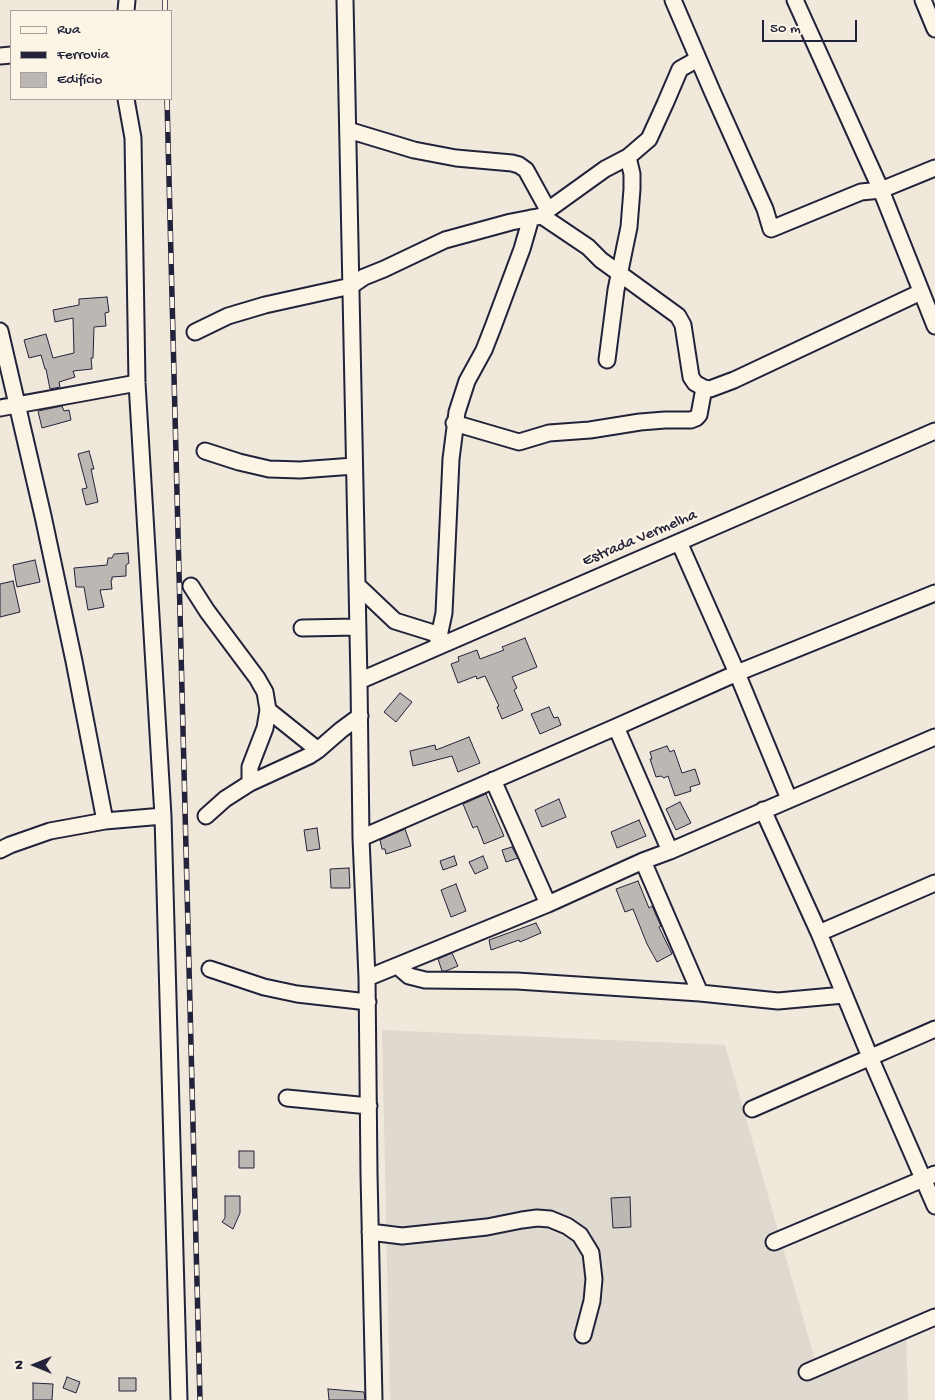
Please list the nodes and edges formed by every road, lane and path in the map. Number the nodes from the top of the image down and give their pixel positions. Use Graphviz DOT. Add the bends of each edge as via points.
graph roads {
  1 [pos="345,0"];
  2 [pos="673,0"];
  3 [pos="795,0"];
  4 [pos="922,0"];
  5 [pos="935,29"];
  6 [pos="698,59"];
  7 [pos="126,100"];
  8 [pos="348,130"];
  9 [pos="628,157"];
  10 [pos="935,168"];
  11 [pos="881,190"];
  12 [pos="540,215"];
  13 [pos="620,274"];
  14 [pos="351,286"];
  15 [pos="921,292"];
  16 [pos="935,326"];
  17 [pos="0,331"];
  18 [pos="194,332"];
  19 [pos="607,360"];
  20 [pos="137,383"];
  21 [pos="704,388"];
  22 [pos="17,405"];
  23 [pos="0,408"];
  24 [pos="454,423"];
  25 [pos="935,431"];
  26 [pos="205,452"];
  27 [pos="354,466"];
  28 [pos="678,542"];
  29 [pos="191,586"];
  30 [pos="357,586"];
  31 [pos="935,593"];
  32 [pos="358,627"];
  33 [pos="302,628"];
  34 [pos="438,640"];
  35 [pos="737,673"];
  36 [pos="359,681"];
  37 [pos="268,710"];
  38 [pos="360,716"];
  39 [pos="616,728"];
  40 [pos="935,737"];
  41 [pos="318,750"];
  42 [pos="493,780"];
  43 [pos="250,783"];
  44 [pos="789,799"];
  45 [pos="763,810"];
  46 [pos="163,816"];
  47 [pos="206,816"];
  48 [pos="105,820"];
  49 [pos="361,838"];
  50 [pos="0,850"];
  51 [pos="670,851"];
  52 [pos="643,861"];
  53 [pos="935,884"];
  54 [pos="548,904"];
  55 [pos="819,933"];
  56 [pos="399,965"];
  57 [pos="210,969"];
  58 [pos="368,978"];
  59 [pos="700,993"];
  60 [pos="844,995"];
  61 [pos="368,1002"];
  62 [pos="935,1029"];
  63 [pos="870,1058"];
  64 [pos="287,1098"];
  65 [pos="368,1106"];
  66 [pos="752,1109"];
  67 [pos="929,1176"];
  68 [pos="935,1206"];
  69 [pos="370,1232"];
  70 [pos="774,1242"];
  71 [pos="935,1317"];
  72 [pos="583,1335"];
  73 [pos="807,1372"];
  74 [pos="179,1400"];
  75 [pos="374,1400"];
  1 -- 8 [label="street"];
  2 -- 6 [label="street"];
  3 -- 11 [label="street"];
  4 -- 5 [label="street"];
  6 -- 9 [label="street" via="680,69 649,138"];
  6 -- 11 [label="street" via="772,230 861,192"];
  7 -- 20 [label="street" via="133,138"];
  8 -- 12 [label="street" via="414,150 519,165 526,170"];
  8 -- 14 [label="street"];
  9 -- 12 [label="street" via="605,169"];
  9 -- 13 [label="street" via="632,189"];
  10 -- 11 [label="street"];
  11 -- 15 [label="street"];
  12 -- 13 [label="street" via="588,247"];
  12 -- 14 [label="street" via="445,240"];
  12 -- 24 [label="street" via="522,249 484,350 467,381"];
  13 -- 19 [label="street"];
  13 -- 21 [label="street" via="678,316 683,325 691,377"];
  14 -- 18 [label="street" via="228,316"];
  14 -- 27 [label="street"];
  15 -- 16 [label="street"];
  15 -- 21 [label="street" via="734,380"];
  17 -- 22 [label="street"];
  20 -- 22 [label="street"];
  20 -- 46 [label="street"];
  21 -- 24 [label="street" via="699,415 691,420 640,422 549,434 519,442"];
  22 -- 23 [label="street"];
  22 -- 48 [label="street" via="74,661"];
  24 -- 34 [label="street" via="444,613"];
  25 -- 28 [label="street, Estrada Vermelha"];
  26 -- 27 [label="street" via="270,468 300,470"];
  27 -- 30 [label="street"];
  28 -- 34 [label="street, Estrada Vermelha"];
  28 -- 35 [label="street"];
  29 -- 37 [label="street" via="262,687"];
  30 -- 32 [label="street"];
  30 -- 34 [label="street" via="395,621"];
  31 -- 35 [label="street"];
  32 -- 33 [label="street"];
  32 -- 36 [label="street"];
  34 -- 36 [label="street, Estrada Vermelha"];
  35 -- 39 [label="street"];
  35 -- 44 [label="street"];
  36 -- 38 [label="street"];
  37 -- 41 [label="street"];
  37 -- 43 [label="street" via="265,728 250,767"];
  38 -- 41 [label="street"];
  38 -- 49 [label="street"];
  39 -- 42 [label="street"];
  39 -- 51 [label="street"];
  40 -- 44 [label="street"];
  41 -- 43 [label="street"];
  42 -- 49 [label="street"];
  42 -- 54 [label="street"];
  43 -- 47 [label="street"];
  44 -- 45 [label="street"];
  45 -- 51 [label="street"];
  45 -- 55 [label="street"];
  46 -- 48 [label="street"];
  46 -- 74 [label="street"];
  48 -- 50 [label="street" via="50,831"];
  49 -- 58 [label="street"];
  51 -- 52 [label="street"];
  52 -- 54 [label="street"];
  52 -- 59 [label="street"];
  53 -- 55 [label="street"];
  54 -- 56 [label="street"];
  55 -- 60 [label="street"];
  56 -- 58 [label="street"];
  56 -- 59 [label="street" via="409,976 425,980"];
  57 -- 61 [label="street" via="297,994"];
  58 -- 61 [label="street"];
  59 -- 60 [label="street" via="778,1001"];
  60 -- 63 [label="street"];
  61 -- 65 [label="street"];
  62 -- 63 [label="street"];
  63 -- 66 [label="street"];
  63 -- 67 [label="street"];
  64 -- 65 [label="street"];
  65 -- 69 [label="street"];
  67 -- 68 [label="street"];
  67 -- 70 [label="street"];
  69 -- 72 [label="street" via="402,1236 537,1218 567,1226 580,1235 591,1253 592,1301"];
  69 -- 75 [label="street"];
  71 -- 73 [label="street"];
}
